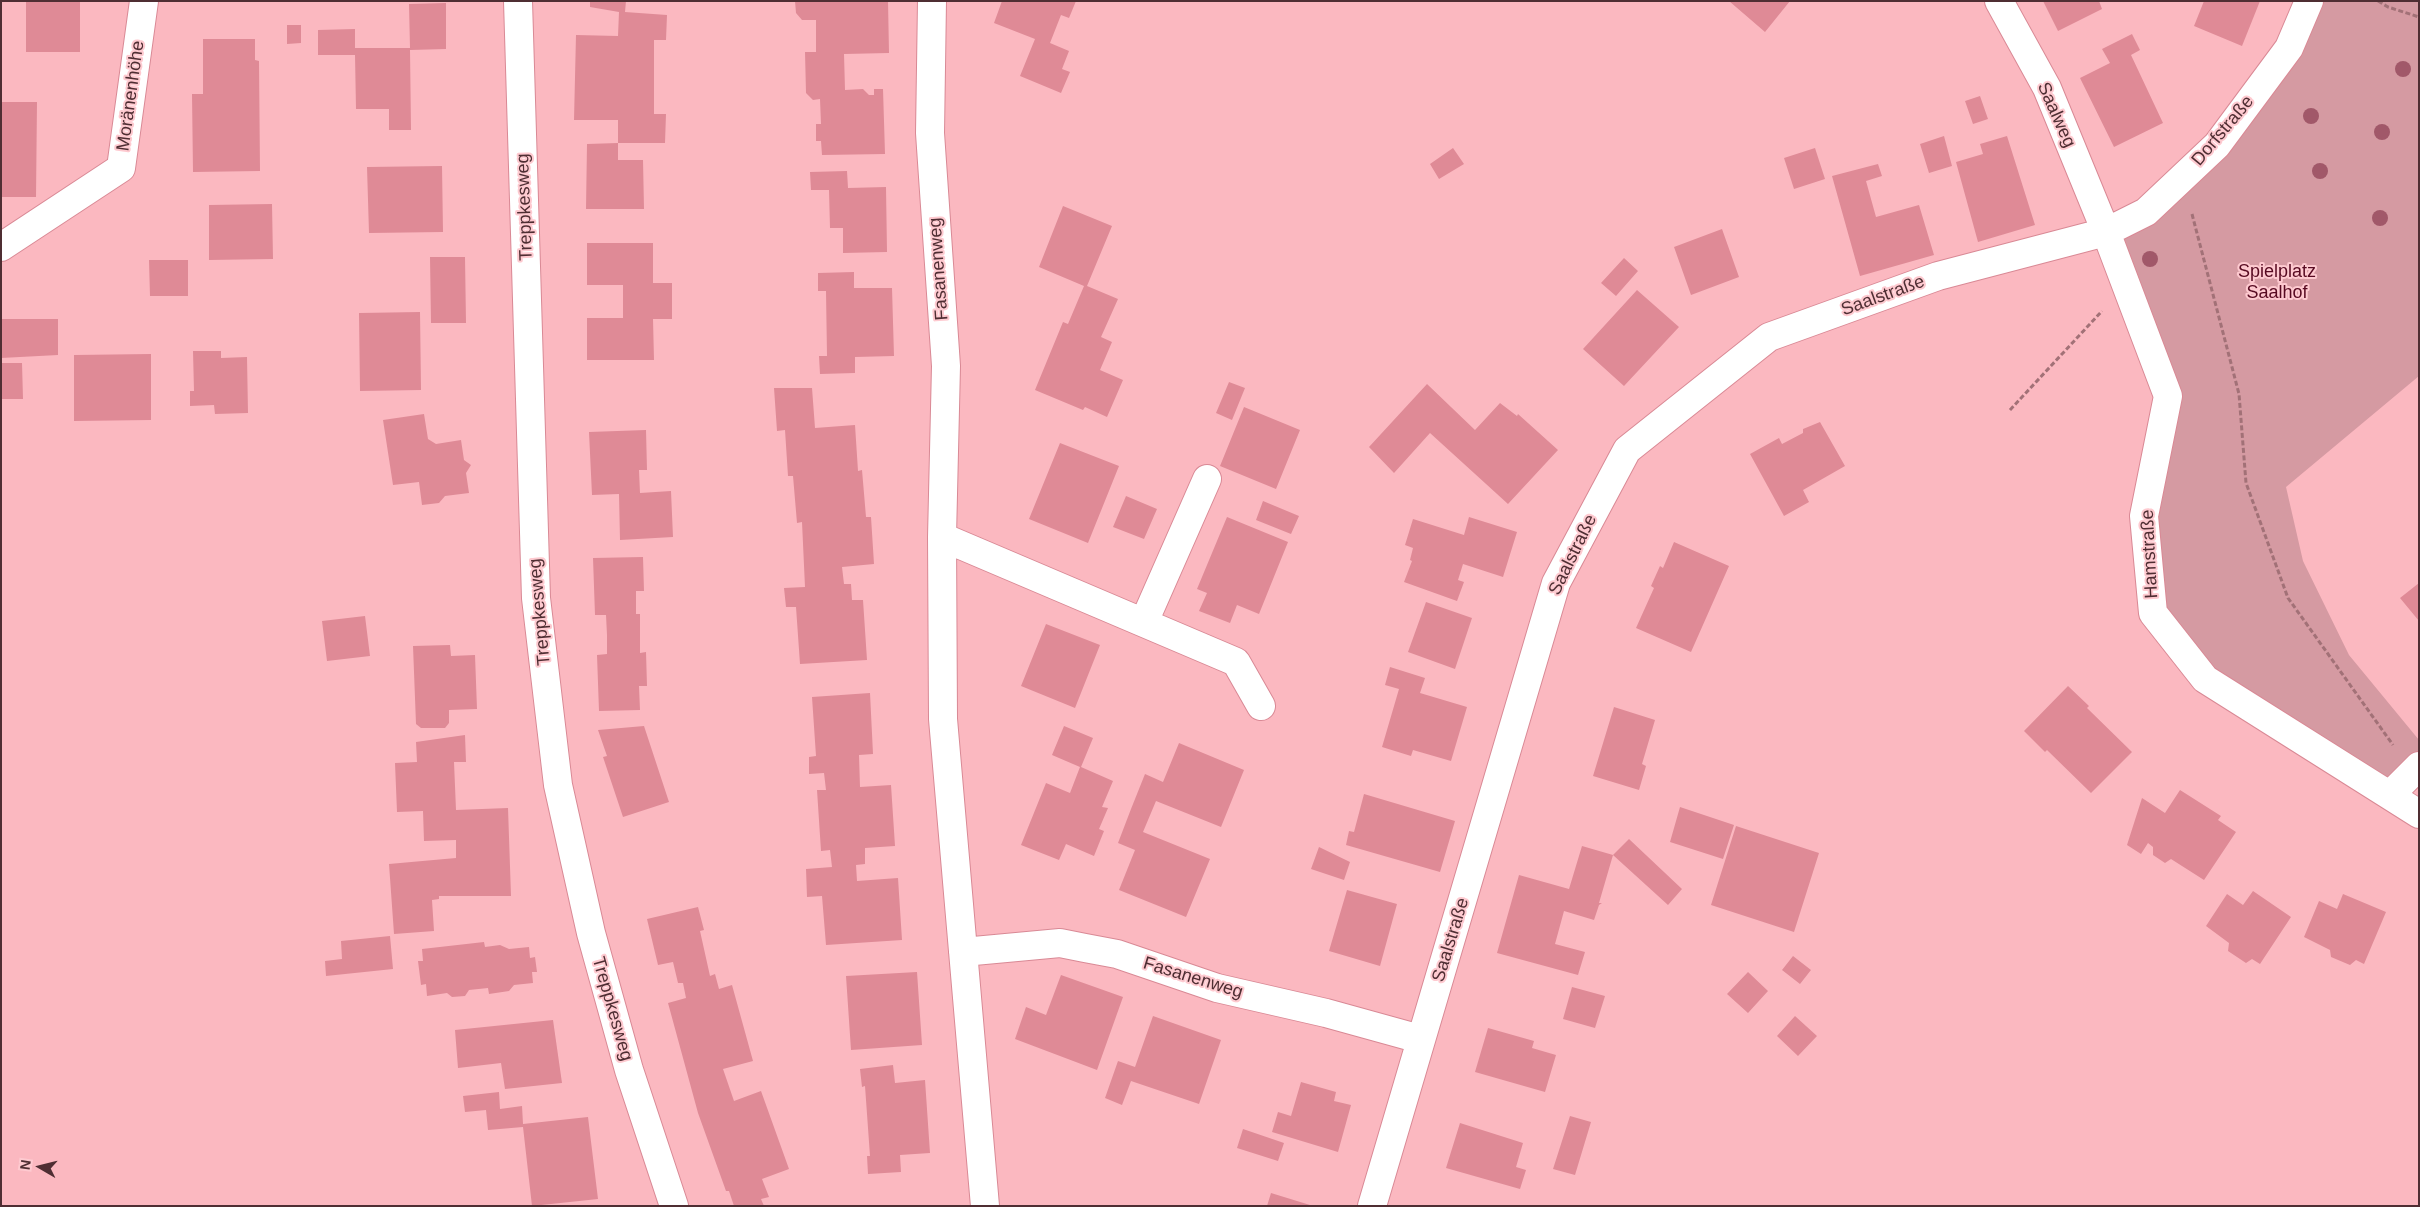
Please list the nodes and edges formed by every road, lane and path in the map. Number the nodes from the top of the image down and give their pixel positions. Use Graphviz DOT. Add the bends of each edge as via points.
graph roads {
  1 [pos="144,1"];
  2 [pos="518,1"];
  3 [pos="932,1"];
  4 [pos="1999,1"];
  5 [pos="2309,1"];
  6 [pos="2378,1"];
  7 [pos="2419,17"];
  8 [pos="2182,177"];
  9 [pos="2106,232"];
  10 [pos="1,247"];
  11 [pos="2126,285"];
  12 [pos="2010,410"];
  13 [pos="1207,479"];
  14 [pos="942,537"];
  15 [pos="1144,622"];
  16 [pos="1261,706"];
  17 [pos="2416,769"];
  18 [pos="2390,795"];
  19 [pos="2419,814"];
  20 [pos="963,952"];
  21 [pos="1420,1038"];
  22 [pos="674,1206"];
  23 [pos="985,1206"];
  24 [pos="1372,1206"];
  1 -- 10 [label="street, Moränenhöhe" via="120,168"];
  2 -- 22 [label="street, Treppkesweg" via="536,598 558,786 591,933 629,1070"];
  3 -- 14 [label="street, Fasanenweg" via="930,133 946,366"];
  4 -- 9 [label="street, Saalweg" via="2047,88"];
  5 -- 8 [label="street, Dorfstraße" via="2289,48 2217,145"];
  6 -- 7 [label="path"];
  8 -- 9 [label="street, Dorfstraße" via="2146,212"];
  8 -- 17 [label="path" via="2239,394 2246,483 2288,598"];
  9 -- 11 [label="street, Hamstraße"];
  9 -- 21 [label="street, Saalstraße" via="1938,276 1769,337 1628,450 1556,583"];
  11 -- 12 [label="path"];
  11 -- 18 [label="street, Hamstraße" via="2168,396 2144,516 2153,613 2205,679"];
  13 -- 15 [label="street"];
  14 -- 15 [label="street"];
  14 -- 20 [label="street, Fasanenweg" via="943,719"];
  15 -- 16 [label="street" via="1236,662"];
  17 -- 18 [label="street"];
  18 -- 19 [label="street, Hamstraße"];
  20 -- 21 [label="street, Fasanenweg" via="1060,943 1117,954 1218,988"];
  20 -- 23 [label="street, Fasanenweg"];
  21 -- 24 [label="street, Saalstraße"];
}
